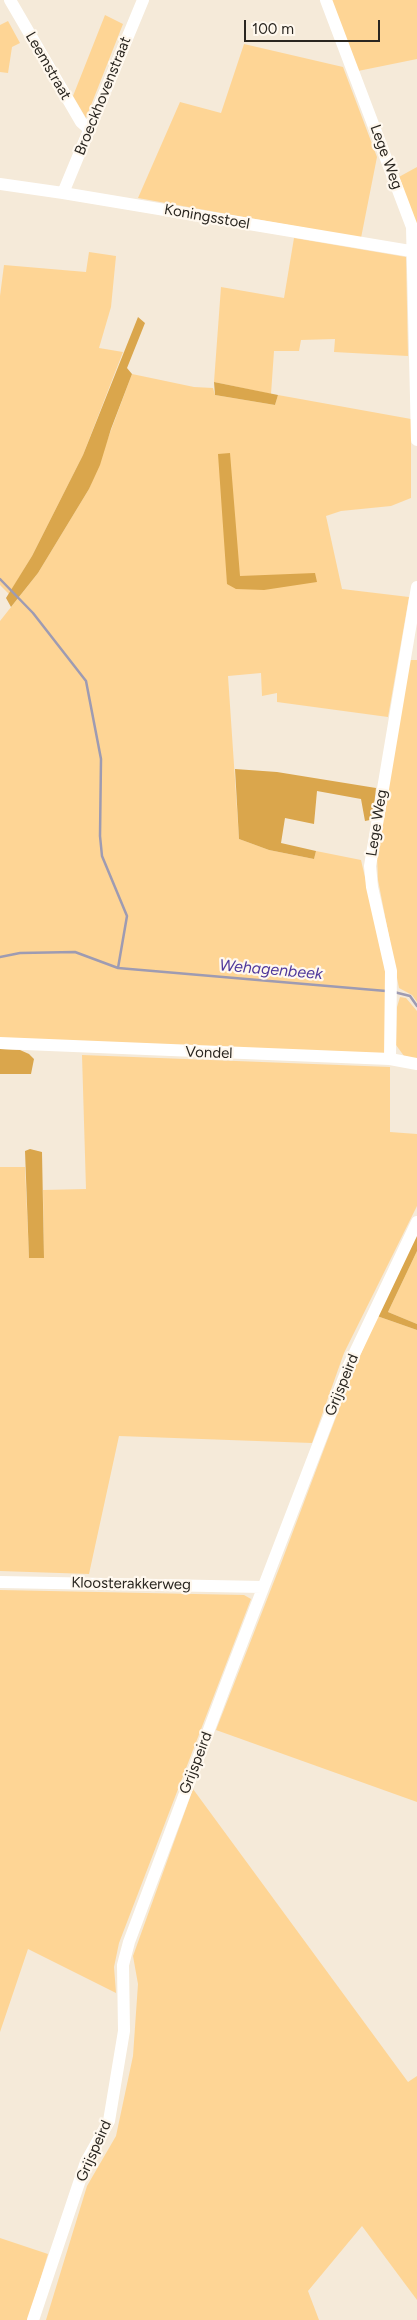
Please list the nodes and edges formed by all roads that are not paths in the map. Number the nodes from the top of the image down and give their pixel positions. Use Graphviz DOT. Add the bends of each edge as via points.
graph roads {
  1 [pos="10,0"];
  2 [pos="143,0"];
  3 [pos="326,0"];
  4 [pos="89,129"];
  5 [pos="0,184"];
  6 [pos="63,193"];
  7 [pos="415,252"];
  8 [pos="417,440"];
  9 [pos="417,587"];
  10 [pos="0,1043"];
  11 [pos="390,1059"];
  12 [pos="417,1064"];
  13 [pos="417,1222"];
  14 [pos="0,1582"];
  15 [pos="263,1587"];
  16 [pos="33,2320"];
  1 -- 4 [label="street, Leemstraat" via="81,122"];
  2 -- 4 [label="street, Broeckhovenstraat"];
  3 -- 7 [label="street, Lege Weg" via="412,227"];
  4 -- 6 [label="street, Broeckhovenstraat"];
  5 -- 6 [label="street, Koningsstoel"];
  6 -- 7 [label="street, Koningsstoel"];
  7 -- 8 [label="street, Lege Weg"];
  9 -- 11 [label="street, Lege Weg" via="370,866 391,971"];
  10 -- 11 [label="street, Vondel"];
  11 -- 12 [label="street, Vondel"];
  13 -- 15 [label="street, Grijspeird" via="349,1365"];
  14 -- 15 [label="street, Kloosterakkerweg"];
  15 -- 16 [label="street, Grijspeird" via="129,1942 124,1965 124,2031 109,2121 86,2162"];
}
